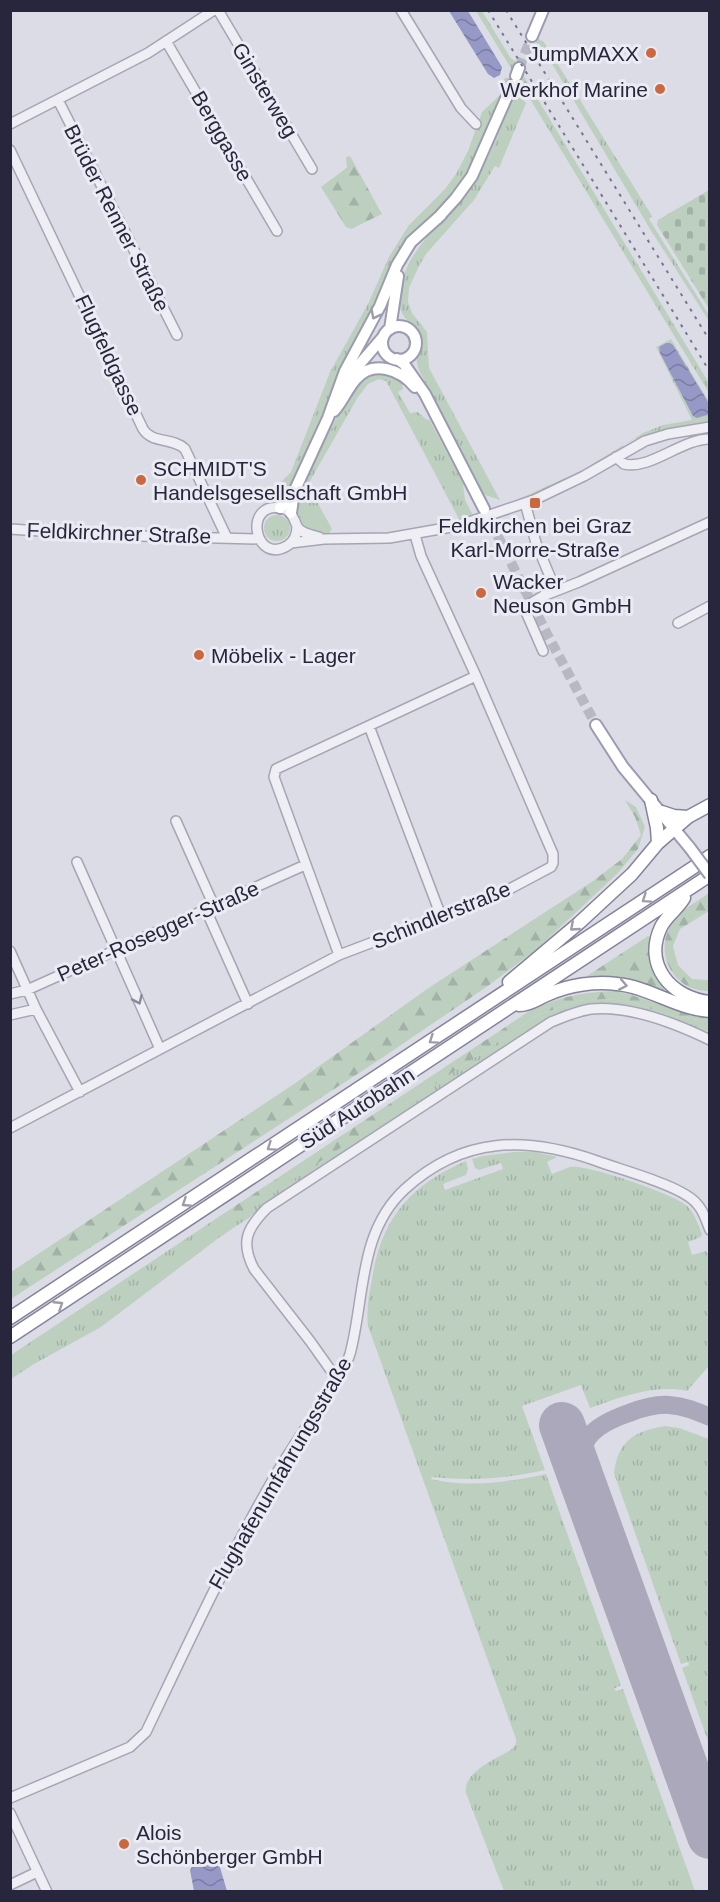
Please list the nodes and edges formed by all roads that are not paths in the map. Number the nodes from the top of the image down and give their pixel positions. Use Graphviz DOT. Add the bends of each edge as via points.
graph roads {
  1 [pos="216,10"];
  2 [pos="401,10"];
  3 [pos="543,10"];
  4 [pos="532,36"];
  5 [pos="166,41"];
  6 [pos="516,77"];
  7 [pos="58,100"];
  8 [pos="10,124"];
  9 [pos="476,124"];
  10 [pos="10,150"];
  11 [pos="312,169"];
  12 [pos="441,215"];
  13 [pos="277,231"];
  14 [pos="394,294"];
  15 [pos="405,327"];
  16 [pos="386,333"];
  17 [pos="177,335"];
  18 [pos="412,353"];
  19 [pos="392,357"];
  20 [pos="363,360"];
  21 [pos="339,390"];
  22 [pos="425,394"];
  23 [pos="432,408"];
  24 [pos="328,418"];
  25 [pos="710,428"];
  26 [pos="710,440"];
  27 [pos="616,457"];
  28 [pos="294,492"];
  29 [pos="525,503"];
  30 [pos="280,508"];
  31 [pos="484,509"];
  32 [pos="291,513"];
  33 [pos="710,522"];
  34 [pos="256,526"];
  35 [pos="297,526"];
  36 [pos="10,529"];
  37 [pos="415,535"];
  38 [pos="227,538"];
  39 [pos="260,539"];
  40 [pos="324,539"];
  41 [pos="291,543"];
  42 [pos="556,591"];
  43 [pos="710,606"];
  44 [pos="678,623"];
  45 [pos="543,651"];
  46 [pos="476,676"];
  47 [pos="369,726"];
  48 [pos="596,726"];
  49 [pos="651,800"];
  50 [pos="710,805"];
  51 [pos="662,812"];
  52 [pos="688,817"];
  53 [pos="176,821"];
  54 [pos="676,829"];
  55 [pos="658,843"];
  56 [pos="77,862"];
  57 [pos="305,865"];
  58 [pos="694,867"];
  59 [pos="706,877"];
  60 [pos="689,890"];
  61 [pos="210,908"];
  62 [pos="441,916"];
  63 [pos="10,951"];
  64 [pos="116,951"];
  65 [pos="339,955"];
  66 [pos="27,990"];
  67 [pos="10,994"];
  68 [pos="710,1002"];
  69 [pos="248,1004"];
  70 [pos="512,1006"];
  71 [pos="482,1008"];
  72 [pos="36,1009"];
  73 [pos="710,1011"];
  74 [pos="10,1015"];
  75 [pos="710,1040"];
  76 [pos="160,1049"];
  77 [pos="80,1092"];
  78 [pos="10,1128"];
  79 [pos="710,1230"];
  80 [pos="10,1318"];
  81 [pos="10,1337"];
  82 [pos="337,1379"];
  83 [pos="10,1798"];
  84 [pos="10,1813"];
  85 [pos="37,1872"];
  86 [pos="10,1885"];
  87 [pos="47,1892"];
  1 -- 5 [label="street"];
  1 -- 11 [label="street, Ginsterweg"];
  2 -- 9 [label="street" via="461,108"];
  3 -- 4 [label="main road"];
  5 -- 7 [label="street"];
  5 -- 13 [label="street, Berggasse"];
  6 -- 12 [label="main road" via="478,165"];
  7 -- 8 [label="street"];
  7 -- 17 [label="street, Brüder Renner Straße"];
  10 -- 38 [label="street, Flugfeldgasse" via="143,429 148,435 185,449"];
  12 -- 14 [label="main road" via="403,262"];
  12 -- 21 [label="main road, one-way" via="401,257"];
  14 -- 15 [label="main road"];
  14 -- 16 [label="main road"];
  15 -- 16 [label="main road"];
  15 -- 18 [label="main road" via="416,338"];
  16 -- 19 [label="main road" via="383,346"];
  16 -- 20 [label="main road"];
  18 -- 19 [label="main road" via="408,357"];
  18 -- 22 [label="main road"];
  19 -- 20 [label="main road"];
  19 -- 22 [label="main road" via="404,364"];
  20 -- 21 [label="main road"];
  21 -- 24 [label="main road"];
  22 -- 23 [label="main road"];
  23 -- 24 [label="main road" via="405,377 381,368 359,376"];
  23 -- 31 [label="main road"];
  24 -- 28 [label="main road"];
  25 -- 27 [label="street" via="659,436"];
  26 -- 27 [label="street" via="692,442 630,466"];
  27 -- 29 [label="street"];
  28 -- 30 [label="main road"];
  28 -- 32 [label="main road"];
  29 -- 37 [label="street" via="457,526"];
  29 -- 42 [label="street"];
  30 -- 32 [label="street"];
  30 -- 34 [label="street" via="263,513"];
  32 -- 35 [label="street"];
  33 -- 42 [label="street"];
  34 -- 38 [label="street, Feldkirchner Straße"];
  34 -- 39 [label="street"];
  35 -- 40 [label="street"];
  35 -- 41 [label="street"];
  36 -- 38 [label="street, Feldkirchner Straße"];
  37 -- 40 [label="street"];
  37 -- 46 [label="street, Schindlerstraße"];
  38 -- 39 [label="street, Feldkirchner Straße"];
  39 -- 41 [label="street" via="277,549"];
  40 -- 41 [label="street"];
  42 -- 45 [label="street" via="526,608"];
  43 -- 44 [label="street"];
  46 -- 47 [label="street"];
  46 -- 62 [label="street, Schindlerstraße" via="553,854 553,863 502,892"];
  47 -- 57 [label="street" via="276,769 274,777"];
  47 -- 62 [label="street"];
  48 -- 49 [label="main road"];
  49 -- 51 [label="main road"];
  49 -- 55 [label="highway"];
  50 -- 52 [label="highway"];
  51 -- 52 [label="highway"];
  51 -- 54 [label="main road"];
  52 -- 54 [label="highway"];
  53 -- 61 [label="street"];
  54 -- 55 [label="highway"];
  54 -- 59 [label="main road, bridge"];
  55 -- 71 [label="highway, one-way" via="632,874"];
  56 -- 64 [label="street"];
  57 -- 61 [label="street, Peter-Rosegger-Straße"];
  57 -- 65 [label="street"];
  58 -- 71 [label="highway, Süd Autobahn, one-way"];
  59 -- 60 [label="highway, Süd Autobahn"];
  60 -- 68 [label="highway" via="661,926 656,958 674,989 688,998"];
  60 -- 70 [label="highway, Süd Autobahn"];
  61 -- 64 [label="street, Peter-Rosegger-Straße"];
  61 -- 69 [label="street"];
  62 -- 65 [label="street, Schindlerstraße"];
  63 -- 66 [label="street"];
  64 -- 66 [label="street, Peter-Rosegger-Straße"];
  64 -- 76 [label="street, one-way"];
  65 -- 69 [label="street, Schindlerstraße"];
  66 -- 67 [label="street, Peter-Rosegger-Straße"];
  66 -- 72 [label="street"];
  69 -- 76 [label="street, Schindlerstraße"];
  70 -- 73 [label="highway, one-way" via="527,1005 572,986 617,984 694,1010"];
  81 -- 70 [label="highway, Süd Autobahn, one-way"];
  71 -- 80 [label="highway, Süd Autobahn, one-way"];
  72 -- 74 [label="street"];
  72 -- 77 [label="street"];
  75 -- 82 [label="street" via="620,1010 592,1009 570,1014 551,1022 267,1208 249,1230 249,1257"];
  76 -- 77 [label="street, Schindlerstraße"];
  77 -- 78 [label="street, Schindlerstraße"];
  79 -- 82 [label="street, Flughafenumfahrungsstraße" via="698,1204 682,1192 584,1156 516,1143 461,1153 429,1170 404,1190 378,1226 368,1253 350,1353"];
  82 -- 83 [label="street, Flughafenumfahrungsstraße" via="276,1475 221,1575 146,1732 130,1747"];
  84 -- 85 [label="street"];
  85 -- 86 [label="street"];
  85 -- 87 [label="street"];
}
